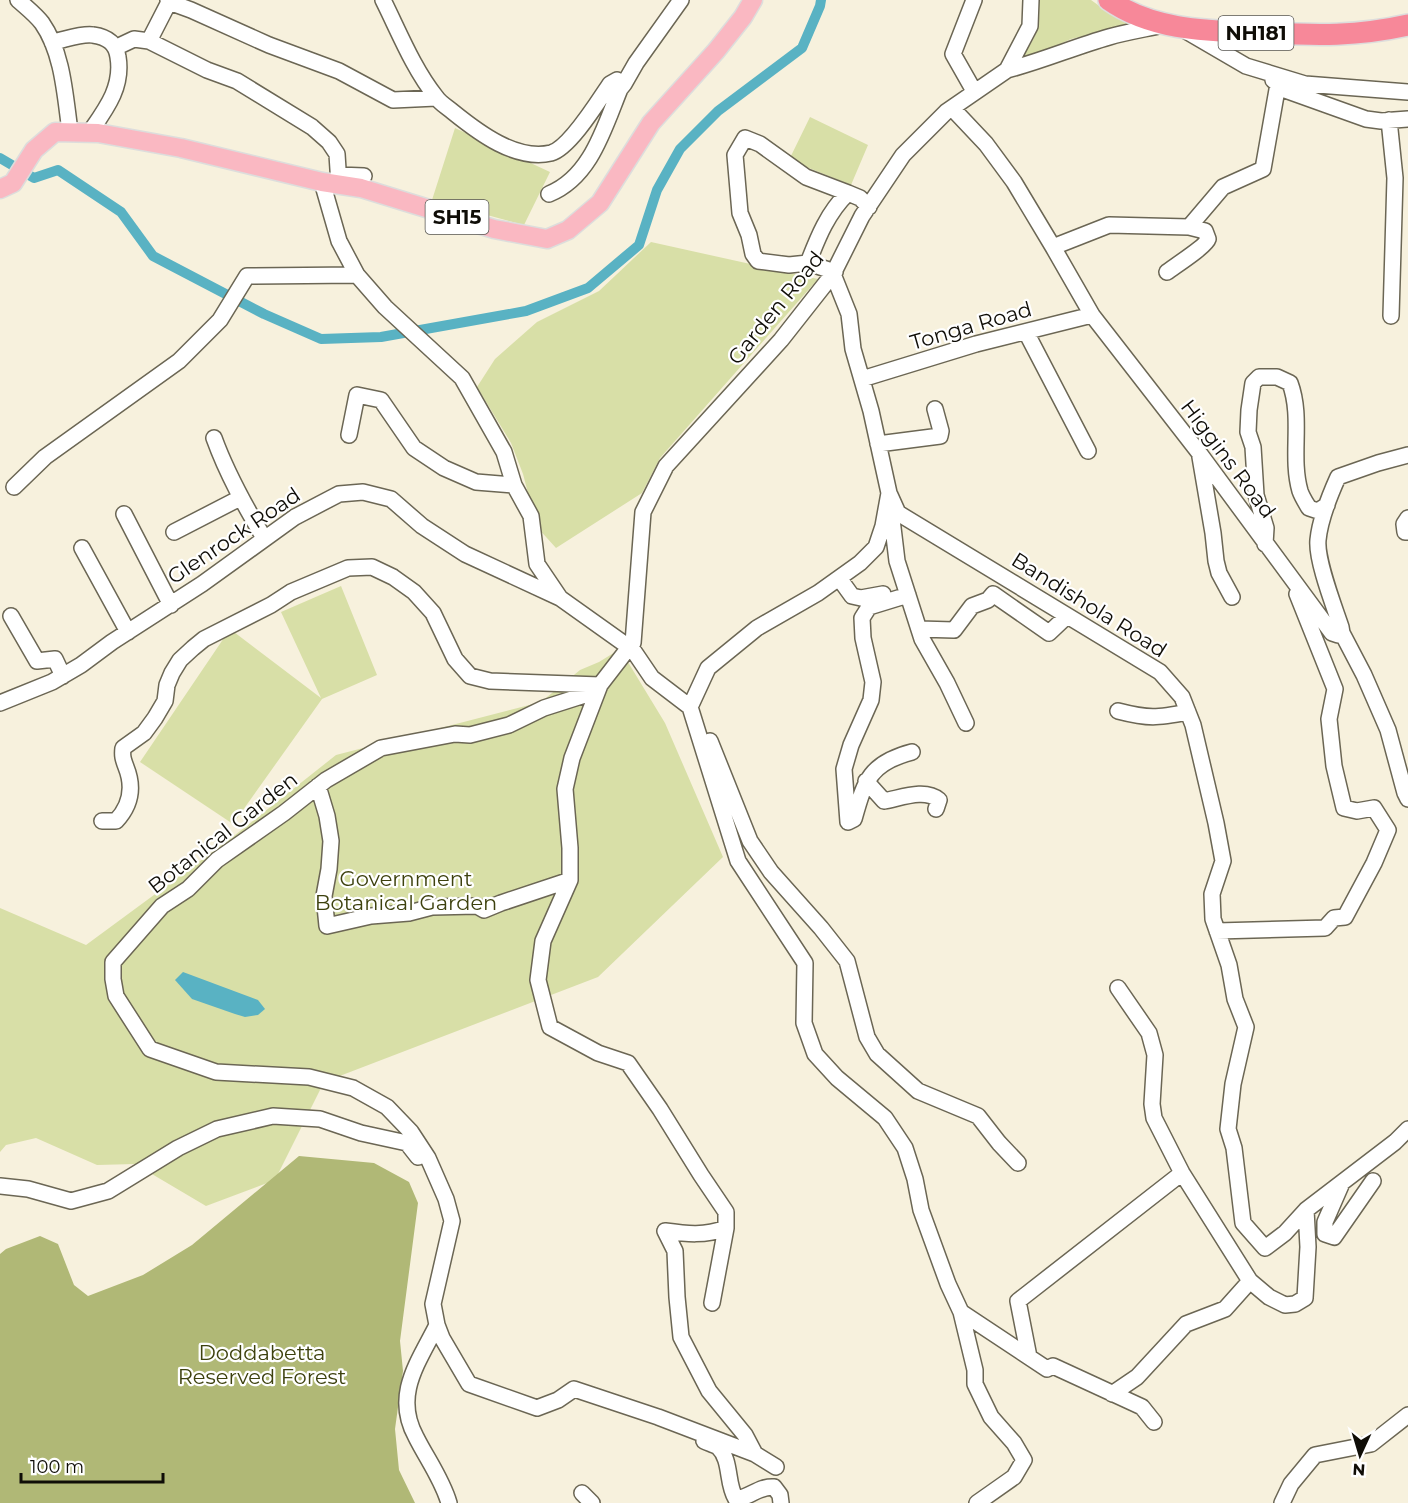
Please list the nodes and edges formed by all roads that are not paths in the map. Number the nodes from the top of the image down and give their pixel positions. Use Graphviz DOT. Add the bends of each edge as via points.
graph roads {
  1 [pos="18,0"];
  2 [pos="384,0"];
  3 [pos="681,0"];
  4 [pos="753,0"];
  5 [pos="974,0"];
  6 [pos="1032,0"];
  7 [pos="1109,0"];
  8 [pos="168,1"];
  9 [pos="741,8"];
  10 [pos="1408,25"];
  11 [pos="1173,26"];
  12 [pos="149,40"];
  13 [pos="52,42"];
  14 [pos="117,47"];
  15 [pos="1246,66"];
  16 [pos="1007,70"];
  17 [pos="1278,84"];
  18 [pos="622,87"];
  19 [pos="974,91"];
  20 [pos="1408,92"];
  21 [pos="436,98"];
  22 [pos="952,108"];
  23 [pos="1408,119"];
  24 [pos="1389,120"];
  25 [pos="62,132"];
  26 [pos="90,132"];
  27 [pos="364,177"];
  28 [pos="333,180"];
  29 [pos="0,189"];
  30 [pos="848,193"];
  31 [pos="549,194"];
  32 [pos="869,207"];
  33 [pos="1189,227"];
  34 [pos="1053,247"];
  35 [pos="808,263"];
  36 [pos="1167,272"];
  37 [pos="834,273"];
  38 [pos="357,275"];
  39 [pos="1092,315"];
  40 [pos="1391,316"];
  41 [pos="1026,332"];
  42 [pos="862,379"];
  43 [pos="935,409"];
  44 [pos="349,435"];
  45 [pos="214,438"];
  46 [pos="878,444"];
  47 [pos="1088,451"];
  48 [pos="1200,454"];
  49 [pos="1408,455"];
  50 [pos="514,485"];
  51 [pos="14,487"];
  52 [pos="889,494"];
  53 [pos="240,498"];
  54 [pos="1327,505"];
  55 [pos="124,514"];
  56 [pos="1408,518"];
  57 [pos="174,532"];
  58 [pos="1408,532"];
  59 [pos="264,538"];
  60 [pos="1265,544"];
  61 [pos="82,548"];
  62 [pos="839,578"];
  63 [pos="1292,579"];
  64 [pos="907,591"];
  65 [pos="1232,597"];
  66 [pos="560,598"];
  67 [pos="171,604"];
  68 [pos="11,616"];
  69 [pos="1067,616"];
  70 [pos="919,630"];
  71 [pos="128,632"];
  72 [pos="1342,633"];
  73 [pos="630,647"];
  74 [pos="63,676"];
  75 [pos="600,685"];
  76 [pos="0,703"];
  77 [pos="690,707"];
  78 [pos="1118,711"];
  79 [pos="1188,712"];
  80 [pos="966,723"];
  81 [pos="912,752"];
  82 [pos="866,781"];
  83 [pos="318,786"];
  84 [pos="1408,799"];
  85 [pos="936,809"];
  86 [pos="102,821"];
  87 [pos="570,880"];
  88 [pos="1217,932"];
  89 [pos="1118,988"];
  90 [pos="1408,1129"];
  91 [pos="1018,1163"];
  92 [pos="1182,1173"];
  93 [pos="1373,1181"];
  94 [pos="438,1183"];
  95 [pos="1342,1183"];
  96 [pos="0,1186"];
  97 [pos="1306,1210"];
  98 [pos="726,1228"];
  99 [pos="1250,1281"];
  100 [pos="712,1303"];
  101 [pos="961,1312"];
  102 [pos="437,1325"];
  103 [pos="1029,1357"];
  104 [pos="1112,1394"];
  105 [pos="1408,1415"];
  106 [pos="658,1417"];
  107 [pos="1154,1422"];
  108 [pos="755,1454"];
  109 [pos="776,1467"];
  110 [pos="449,1503"];
  111 [pos="781,1503"];
  112 [pos="977,1503"];
  113 [pos="1282,1503"];
  1 -- 13 [label="street" via="41,22"];
  2 -- 21 [label="street" via="406,49"];
  3 -- 18 [label="street"];
  4 -- 9 [label="main road, SH15"];
  5 -- 19 [label="street" via="953,54"];
  6 -- 16 [label="street, Garden Road" via="1030,26"];
  7 -- 11 [label="highway, NH181" via="1124,10"];
  8 -- 12 [label="street"];
  8 -- 21 [label="street" via="339,71 393,100"];
  9 -- 28 [label="main road, SH15" via="716,51 651,123 600,202 568,230 547,239 494,229"];
  10 -- 11 [label="highway, NH181" via="1336,36"];
  11 -- 15 [label="street"];
  11 -- 16 [label="street" via="1110,37"];
  12 -- 14 [label="street" via="134,39"];
  12 -- 28 [label="street" via="237,81 312,127 337,153"];
  13 -- 14 [label="street" via="92,34"];
  13 -- 25 [label="street" via="61,75"];
  14 -- 26 [label="street" via="120,70 116,89"];
  15 -- 17 [label="street"];
  15 -- 20 [label="street" via="1305,84"];
  16 -- 19 [label="street, Garden Road"];
  17 -- 24 [label="street" via="1285,90 1366,118"];
  17 -- 33 [label="street" via="1263,169 1223,187"];
  18 -- 21 [label="street" via="617,80 610,84 579,130 553,153 505,147"];
  18 -- 31 [label="street" via="593,155 564,188"];
  19 -- 22 [label="street, Garden Road"];
  22 -- 32 [label="street, Garden Road" via="903,154"];
  22 -- 34 [label="street, Higgins Road" via="1014,182"];
  23 -- 24 [label="street"];
  24 -- 40 [label="street" via="1395,178"];
  25 -- 26 [label="main road, SH15"];
  25 -- 29 [label="main road" via="34,150 13,183"];
  26 -- 28 [label="main road, SH15"];
  27 -- 28 [label="street"];
  28 -- 38 [label="street" via="339,240"];
  30 -- 32 [label="street"];
  30 -- 35 [label="street" via="836,204"];
  30 -- 35 [label="street" via="806,177 760,144 744,138 735,155 740,213 753,254 758,261"];
  32 -- 37 [label="street, Garden Road"];
  33 -- 34 [label="street" via="1109,225"];
  33 -- 36 [label="street" via="1205,231 1208,242"];
  34 -- 39 [label="street, Higgins Road"];
  35 -- 37 [label="street"];
  37 -- 42 [label="street, Bandishola Road" via="849,314"];
  37 -- 73 [label="street, Garden Road" via="781,340 666,466 643,512"];
  38 -- 50 [label="street" via="385,307 462,378 504,452"];
  38 -- 51 [label="street" via="248,276 220,320 179,361 45,457"];
  39 -- 41 [label="street, Tonga Road"];
  39 -- 48 [label="street, Higgins Road"];
  41 -- 42 [label="street, Tonga Road"];
  41 -- 47 [label="street"];
  42 -- 46 [label="street, Bandishola Road"];
  43 -- 46 [label="street" via="940,436"];
  44 -- 50 [label="street" via="357,395 381,400 414,448 444,468 476,482"];
  45 -- 53 [label="street"];
  46 -- 52 [label="street, Bandishola Road"];
  48 -- 60 [label="street, Higgins Road"];
  48 -- 65 [label="street" via="1216,561"];
  49 -- 54 [label="street" via="1338,477"];
  50 -- 66 [label="street" via="531,516 537,564"];
  52 -- 62 [label="street" via="876,547"];
  52 -- 64 [label="street" via="897,561"];
  52 -- 69 [label="street, Bandishola Road" via="898,513"];
  53 -- 57 [label="street"];
  53 -- 59 [label="street"];
  54 -- 60 [label="street" via="1318,511 1309,508 1300,492 1296,399 1290,383 1277,377 1259,377 1253,383 1248,432 1253,447 1256,495 1266,528"];
  54 -- 72 [label="street" via="1318,542"];
  55 -- 67 [label="street"];
  56 -- 58 [label="street" via="1404,524"];
  59 -- 66 [label="street, Glenrock Road" via="339,494 363,492 391,499 422,526 465,554"];
  59 -- 67 [label="street, Glenrock Road"];
  60 -- 63 [label="street, Higgins Road"];
  61 -- 71 [label="street"];
  62 -- 64 [label="street" via="852,596 861,598"];
  62 -- 77 [label="street" via="757,628 708,668"];
  63 -- 72 [label="street, Higgins Road" via="1332,633"];
  63 -- 88 [label="street" via="1335,689 1329,719 1344,808 1374,808 1388,830 1345,917 1334,918 1325,928"];
  64 -- 70 [label="street"];
  64 -- 82 [label="street" via="869,607 862,618 873,682 871,700 844,769 848,822 854,819"];
  66 -- 73 [label="street"];
  67 -- 71 [label="street, Glenrock Road"];
  68 -- 74 [label="street" via="37,661 55,659"];
  69 -- 70 [label="street" via="1049,633 993,594 972,606 954,630"];
  69 -- 79 [label="street, Bandishola Road" via="1160,672 1182,697"];
  70 -- 80 [label="street"];
  71 -- 74 [label="street, Glenrock Road"];
  72 -- 84 [label="street" via="1389,729"];
  73 -- 75 [label="street, Botanical Garden"];
  73 -- 77 [label="street" via="652,678"];
  74 -- 76 [label="street, Glenrock Road"];
  75 -- 83 [label="street, Botanical Garden" via="591,693 544,708 509,725 381,748"];
  75 -- 86 [label="street" via="490,681 470,676 455,659 433,613 414,592 372,567 348,568 291,592 204,639 180,660 155,718 144,733 123,748 131,788 124,812 116,821"];
  75 -- 87 [label="street, Botanical Garden" via="572,758 565,789"];
  77 -- 91 [label="street" via="714,748 750,841 771,872 847,961 867,1037 877,1054 918,1090 978,1116"];
  77 -- 101 [label="street" via="738,861 805,963 804,1023 815,1054 885,1118 905,1148 921,1210"];
  78 -- 79 [label="street" via="1158,718"];
  79 -- 88 [label="street, Bandishola Road" via="1223,861 1212,894"];
  81 -- 82 [label="street" via="888,759"];
  82 -- 85 [label="street" via="884,801 933,795 939,800"];
  83 -- 87 [label="street, Botanical Garden" via="331,841 324,896 327,926 432,907 477,906 484,910"];
  83 -- 94 [label="street, Botanical Garden" via="162,906 113,962 116,996 150,1049 216,1072 309,1077 353,1088 387,1107 411,1132"];
  87 -- 98 [label="street" via="543,941 538,980 550,1027 628,1064 726,1212"];
  88 -- 97 [label="street, Bandishola Road" via="1246,1027 1228,1128 1234,1148 1242,1223 1265,1248"];
  89 -- 92 [label="street" via="1149,1033 1155,1055 1154,1118"];
  90 -- 95 [label="street, Bandishola Road"];
  92 -- 99 [label="street"];
  92 -- 103 [label="street" via="1018,1300"];
  93 -- 95 [label="street" via="1334,1237 1324,1234 1324,1222"];
  94 -- 96 [label="street" via="407,1143 320,1119 273,1116 217,1130 178,1148 108,1191 71,1201"];
  94 -- 102 [label="street" via="452,1221 433,1304"];
  95 -- 97 [label="street, Bandishola Road"];
  97 -- 99 [label="street" via="1305,1298 1285,1305"];
  98 -- 100 [label="street"];
  98 -- 108 [label="street" via="689,1235 665,1231 675,1251 681,1336 710,1391"];
  99 -- 104 [label="street" via="1225,1309 1186,1324 1137,1377"];
  101 -- 103 [label="street"];
  101 -- 112 [label="street" via="975,1384 991,1417 1024,1460 1014,1477"];
  102 -- 106 [label="street" via="469,1384 537,1408 574,1389"];
  102 -- 110 [label="street" via="412,1374 405,1401 415,1436"];
  103 -- 104 [label="street" via="1047,1369 1053,1366"];
  104 -- 107 [label="street" via="1142,1407"];
  105 -- 113 [label="street" via="1371,1444 1315,1455 1291,1484"];
  106 -- 108 [label="street"];
  106 -- 111 [label="street" via="671,1428 718,1447 736,1499 765,1486 774,1487"];
  108 -- 109 [label="street"];
}
